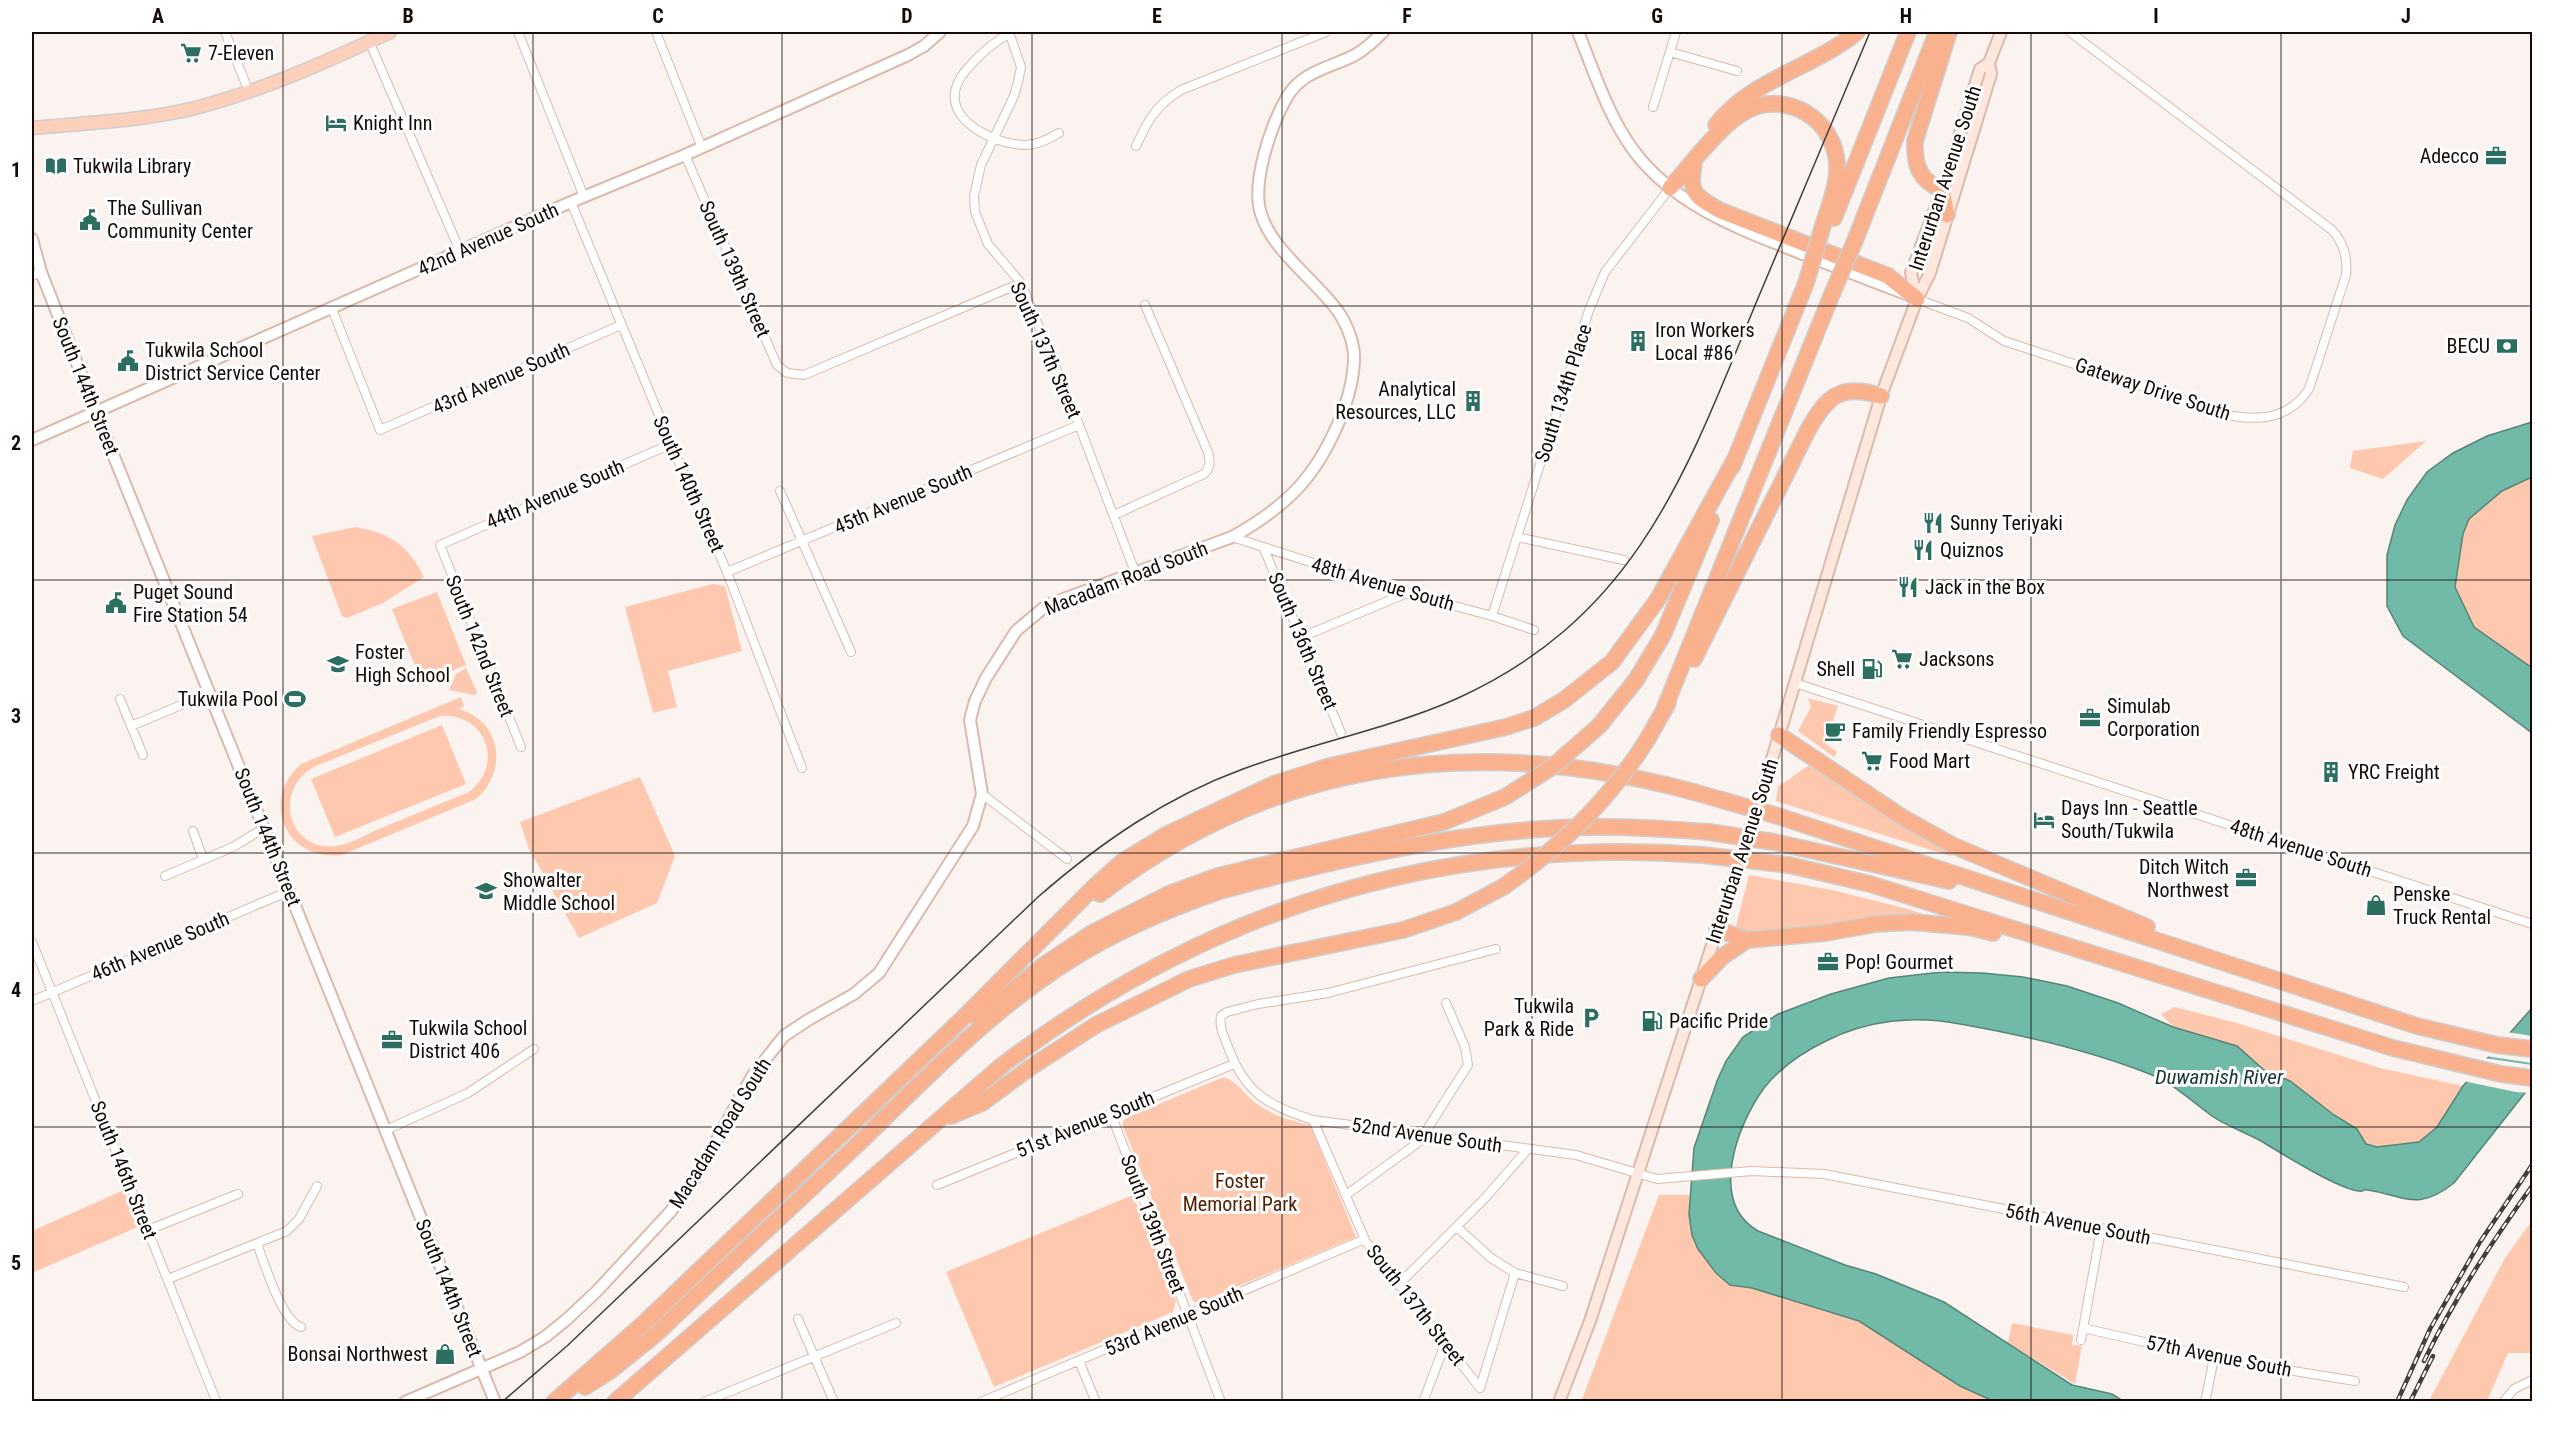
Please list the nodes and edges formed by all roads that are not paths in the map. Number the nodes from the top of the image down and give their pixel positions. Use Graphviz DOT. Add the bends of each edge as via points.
graph roads {
  1 [pos="225,32"];
  2 [pos="390,32"];
  3 [pos="518,32"];
  4 [pos="656,32"];
  5 [pos="940,32"];
  6 [pos="1010,32"];
  7 [pos="1326,32"];
  8 [pos="1383,32"];
  9 [pos="1578,32"];
  10 [pos="1676,32"];
  11 [pos="1857,32"];
  12 [pos="1908,32"];
  13 [pos="1937,32"];
  14 [pos="1949,32"];
  15 [pos="2001,32"];
  16 [pos="2070,32"];
  17 [pos="369,41"];
  18 [pos="1670,52"];
  19 [pos="1989,63"];
  20 [pos="1737,71"];
  21 [pos="249,92"];
  22 [pos="1653,107"];
  23 [pos="32,128"];
  24 [pos="1059,133"];
  25 [pos="994,138"];
  26 [pos="1136,146"];
  27 [pos="702,148"];
  28 [pos="685,155"];
  29 [pos="1694,162"];
  30 [pos="1670,188"];
  31 [pos="1941,190"];
  32 [pos="584,197"];
  33 [pos="571,202"];
  34 [pos="1947,214"];
  35 [pos="1824,233"];
  36 [pos="32,239"];
  37 [pos="460,251"];
  38 [pos="32,257"];
  39 [pos="36,274"];
  40 [pos="1021,283"];
  41 [pos="1917,299"];
  42 [pos="1145,305"];
  43 [pos="332,309"];
  44 [pos="621,325"];
  45 [pos="1881,396"];
  46 [pos="96,412"];
  47 [pos="1079,425"];
  48 [pos="32,440"];
  49 [pos="671,444"];
  50 [pos="1735,459"];
  51 [pos="780,491"];
  52 [pos="1114,515"];
  53 [pos="1232,537"];
  54 [pos="1517,537"];
  55 [pos="802,541"];
  56 [pos="440,544"];
  57 [pos="1264,549"];
  58 [pos="1624,560"];
  59 [pos="728,572"];
  60 [pos="1135,572"];
  61 [pos="1407,593"];
  62 [pos="1492,616"];
  63 [pos="1534,630"];
  64 [pos="1302,637"];
  65 [pos="851,652"];
  66 [pos="1795,683"];
  67 [pos="210,693"];
  68 [pos="120,699"];
  69 [pos="1663,712"];
  70 [pos="131,726"];
  71 [pos="1341,733"];
  72 [pos="1779,735"];
  73 [pos="521,747"];
  74 [pos="143,755"];
  75 [pos="802,768"];
  76 [pos="981,794"];
  77 [pos="264,828"];
  78 [pos="193,831"];
  79 [pos="203,860"];
  80 [pos="1068,860"];
  81 [pos="165,876"];
  82 [pos="289,891"];
  83 [pos="2060,908"];
  84 [pos="2532,924"];
  85 [pos="1717,929"];
  86 [pos="1052,931"];
  87 [pos="1747,940"];
  88 [pos="32,942"];
  89 [pos="1496,949"];
  90 [pos="2252,971"];
  91 [pos="1701,979"];
  92 [pos="2175,981"];
  93 [pos="52,992"];
  94 [pos="32,1001"];
  95 [pos="1446,1004"];
  96 [pos="960,1021"];
  97 [pos="534,1048"];
  98 [pos="2532,1049"];
  99 [pos="1234,1064"];
  100 [pos="2532,1078"];
  101 [pos="1111,1114"];
  102 [pos="940,1120"];
  103 [pos="1313,1120"];
  104 [pos="386,1130"];
  105 [pos="1426,1134"];
  106 [pos="1528,1149"];
  107 [pos="1638,1175"];
  108 [pos="1688,1175"];
  109 [pos="937,1185"];
  110 [pos="317,1186"];
  111 [pos="238,1194"];
  112 [pos="1346,1195"];
  113 [pos="1457,1227"];
  114 [pos="2101,1229"];
  115 [pos="148,1230"];
  116 [pos="1365,1239"];
  117 [pos="257,1244"];
  118 [pos="1515,1273"];
  119 [pos="168,1279"];
  120 [pos="1398,1285"];
  121 [pos="1563,1287"];
  122 [pos="2404,1287"];
  123 [pos="1189,1315"];
  124 [pos="798,1319"];
  125 [pos="896,1323"];
  126 [pos="301,1327"];
  127 [pos="2084,1328"];
  128 [pos="2081,1341"];
  129 [pos="1444,1342"];
  130 [pos="814,1356"];
  131 [pos="2214,1358"];
  132 [pos="1079,1361"];
  133 [pos="482,1369"];
  134 [pos="2532,1380"];
  135 [pos="2355,1381"];
  136 [pos="215,1398"];
  137 [pos="494,1400"];
  138 [pos="405,1401"];
  139 [pos="554,1401"];
  140 [pos="561,1401"];
  141 [pos="615,1401"];
  142 [pos="704,1401"];
  143 [pos="834,1401"];
  144 [pos="981,1401"];
  145 [pos="1096,1401"];
  146 [pos="1221,1401"];
  147 [pos="1423,1401"];
  148 [pos="1559,1401"];
  149 [pos="2205,1401"];
  150 [pos="2503,1401"];
  1 -- 21 [label="street"];
  2 -- 17 [label="main road"];
  3 -- 32 [label="street"];
  4 -- 27 [label="street"];
  5 -- 27 [label="street, 42nd Avenue South" via="908,55"];
  6 -- 25 [label="street, South 137th Street" via="1021,67 1014,96"];
  6 -- 25 [label="street" via="970,66 955,92 958,111 965,120"];
  7 -- 26 [label="street" via="1169,97 1157,108"];
  8 -- 53 [label="street, Macadam Road South" via="1355,55 1304,77 1294,86 1263,162 1258,196 1262,217 1281,248 1336,310 1351,339 1354,359 1346,401 1319,460 1292,494"];
  9 -- 30 [label="street, Gateway Drive South" via="1623,135 1643,163"];
  10 -- 18 [label="street"];
  11 -- 30 [label="highway" via="1734,106"];
  12 -- 35 [label="highway"];
  13 -- 69 [label="highway, bridge"];
  14 -- 31 [label="highway" via="1915,141 1915,162 1920,174"];
  15 -- 19 [label="main road, Interurban Avenue South"];
  16 -- 41 [label="street, Gateway Drive South" via="2341,240 2348,262 2346,275 2309,389 2297,404 2280,415 2249,419 2233,416 2004,341 1968,318"];
  17 -- 21 [label="main road" via="318,67"];
  17 -- 37 [label="street"];
  18 -- 20 [label="street"];
  18 -- 22 [label="street"];
  19 -- 31 [label="main road, Interurban Avenue South" via="1980,69"];
  19 -- 34 [label="main road, Interurban Avenue South" via="1991,74"];
  21 -- 23 [label="main road" via="149,116"];
  24 -- 25 [label="street" via="1026,145"];
  25 -- 40 [label="street, South 137th Street" via="976,183 975,212 988,244"];
  27 -- 28 [label="street, 42nd Avenue South"];
  28 -- 32 [label="street, 42nd Avenue South"];
  28 -- 40 [label="street, South 139th Street" via="777,365 787,373 804,375"];
  29 -- 30 [label="highway"];
  29 -- 35 [label="highway" via="1723,130 1749,110 1783,104 1804,111 1826,131 1835,151 1836,179"];
  29 -- 41 [label="highway" via="1690,180 1701,200 1888,276"];
  30 -- 41 [label="street, Gateway Drive South" via="1711,215 1745,231"];
  30 -- 54 [label="street, South 134th Place" via="1622,248 1601,282"];
  31 -- 34 [label="highway"];
  31 -- 41 [label="main road, Interurban Avenue South" via="1911,273"];
  32 -- 33 [label="street, 42nd Avenue South"];
  33 -- 37 [label="street, 42nd Avenue South"];
  33 -- 44 [label="street, South 140th Street"];
  34 -- 41 [label="main road, Interurban Avenue South" via="1930,273"];
  35 -- 50 [label="highway, bridge"];
  36 -- 39 [label="street, South 144th Street"];
  37 -- 43 [label="street, 42nd Avenue South"];
  38 -- 39 [label="street, South 144th Street"];
  39 -- 46 [label="street, South 144th Street"];
  40 -- 47 [label="street, South 137th Street"];
  41 -- 45 [label="main road, Interurban Avenue South"];
  42 -- 52 [label="street" via="1210,463 1204,474"];
  43 -- 44 [label="street, 43rd Avenue South" via="380,430"];
  43 -- 46 [label="street, 42nd Avenue South"];
  44 -- 49 [label="street, South 140th Street"];
  45 -- 66 [label="main road, Interurban Avenue South"];
  45 -- 69 [label="highway" via="1866,391 1842,392 1828,399 1818,411 1719,611"];
  46 -- 48 [label="street, 42nd Avenue South"];
  46 -- 67 [label="street, South 144th Street"];
  47 -- 52 [label="street, South 137th Street"];
  47 -- 55 [label="street, 45th Avenue South"];
  49 -- 56 [label="street, 44th Avenue South"];
  49 -- 59 [label="street, South 140th Street"];
  50 -- 86 [label="highway" via="1643,622 1612,662 1577,691 1534,718 1330,766 1232,802 1166,834 1122,862"];
  50 -- 96 [label="highway, bridge" via="1663,635 1636,680 1599,726 1552,767 1505,797 1444,822 1218,876 1169,894 1070,947 999,1002"];
  51 -- 55 [label="street"];
  52 -- 60 [label="street, South 137th Street"];
  53 -- 57 [label="street, 48th Avenue South"];
  53 -- 60 [label="street, Macadam Road South"];
  54 -- 58 [label="street"];
  54 -- 62 [label="street, South 134th Place"];
  55 -- 59 [label="street, 45th Avenue South"];
  55 -- 65 [label="street"];
  56 -- 73 [label="street, South 142nd Street"];
  57 -- 61 [label="street, 48th Avenue South"];
  57 -- 64 [label="street, South 136th Street"];
  59 -- 75 [label="street, South 140th Street"];
  60 -- 76 [label="street, Macadam Road South" via="1047,605 1016,631 986,678 970,720"];
  61 -- 62 [label="street, 48th Avenue South"];
  61 -- 64 [label="street"];
  62 -- 63 [label="street, 48th Avenue South"];
  64 -- 71 [label="street, South 136th Street"];
  66 -- 72 [label="main road, Interurban Avenue South"];
  66 -- 84 [label="street, 48th Avenue South"];
  67 -- 70 [label="street"];
  67 -- 77 [label="street, South 144th Street"];
  68 -- 70 [label="street"];
  69 -- 102 [label="highway, bridge" via="1630,766 1592,814 1551,853 1503,887 1456,912 1403,930 1207,971 1096,1025 982,1103"];
  70 -- 74 [label="street"];
  72 -- 85 [label="main road, Interurban Avenue South"];
  72 -- 90 [label="highway" via="1902,817 1954,846"];
  76 -- 80 [label="street"];
  76 -- 133 [label="street, Macadam Road South" via="973,826 879,973 854,994 784,1036 753,1076 677,1203 597,1291 545,1337"];
  77 -- 79 [label="street"];
  77 -- 82 [label="street, South 144th Street"];
  78 -- 79 [label="street"];
  79 -- 81 [label="street"];
  82 -- 93 [label="street, 46th Avenue South"];
  82 -- 104 [label="street, South 144th Street"];
  83 -- 86 [label="highway, bridge" via="1778,816 1644,778 1532,762 1443,763 1359,774 1285,793 1182,839 1134,869"];
  83 -- 90 [label="highway"];
  83 -- 140 [label="highway, bridge" via="1774,842 1631,826 1479,835 1220,891 1105,939 1014,1001 914,1088 655,1335 609,1371"];
  85 -- 87 [label="highway"];
  85 -- 91 [label="main road, Interurban Avenue South"];
  86 -- 96 [label="highway"];
  87 -- 91 [label="highway" via="1722,957"];
  87 -- 92 [label="highway" via="1876,924 1932,922 2024,940"];
  88 -- 93 [label="street, South 146th Street"];
  89 -- 99 [label="street, 52nd Avenue South" via="1328,993 1227,1012 1221,1016 1219,1025"];
  90 -- 98 [label="highway" via="2417,1026"];
  91 -- 107 [label="main road, Interurban Avenue South"];
  92 -- 100 [label="highway" via="2393,1048"];
  92 -- 102 [label="highway, bridge" via="1870,884 1790,865 1646,852 1564,853 1454,864 1334,892 1267,915 1151,968 1061,1023 1000,1067"];
  93 -- 94 [label="street, 46th Avenue South"];
  93 -- 115 [label="street, South 146th Street"];
  95 -- 105 [label="street" via="1465,1047 1468,1065"];
  96 -- 139 [label="highway" via="643,1324"];
  97 -- 104 [label="street" via="468,1093"];
  99 -- 101 [label="street, 51st Avenue South"];
  99 -- 103 [label="street, 52nd Avenue South" via="1250,1087 1274,1107"];
  101 -- 109 [label="street, 51st Avenue South"];
  101 -- 123 [label="street, South 139th Street"];
  102 -- 141 [label="highway"];
  103 -- 105 [label="street, 52nd Avenue South"];
  103 -- 112 [label="street, South 137th Street"];
  104 -- 133 [label="street, South 144th Street"];
  105 -- 106 [label="street, 52nd Avenue South"];
  105 -- 112 [label="street" via="1414,1148"];
  106 -- 107 [label="street, 52nd Avenue South" via="1576,1155"];
  106 -- 113 [label="street"];
  107 -- 108 [label="street, 52nd Avenue South" via="1657,1179"];
  107 -- 148 [label="main road, Interurban Avenue South"];
  108 -- 114 [label="street, 56th Avenue South" via="1824,1174"];
  110 -- 117 [label="street" via="293,1226"];
  111 -- 115 [label="street"];
  112 -- 116 [label="street, South 137th Street"];
  113 -- 118 [label="street" via="1491,1258"];
  113 -- 120 [label="street"];
  114 -- 122 [label="street, 56th Avenue South"];
  114 -- 127 [label="street"];
  115 -- 119 [label="street, South 146th Street"];
  116 -- 120 [label="street, South 137th Street"];
  116 -- 123 [label="street, 53rd Avenue South"];
  117 -- 119 [label="street"];
  117 -- 126 [label="street" via="286,1314 294,1325"];
  118 -- 121 [label="street"];
  118 -- 129 [label="street, South 137th Street" via="1480,1388"];
  119 -- 136 [label="street, South 146th Street"];
  120 -- 129 [label="street, South 137th Street"];
  123 -- 132 [label="street, 53rd Avenue South"];
  123 -- 146 [label="street, South 139th Street"];
  124 -- 130 [label="street"];
  125 -- 130 [label="street"];
  127 -- 128 [label="street"];
  127 -- 131 [label="street, 57th Avenue South"];
  129 -- 147 [label="street"];
  130 -- 142 [label="street"];
  130 -- 143 [label="street"];
  131 -- 135 [label="street, 57th Avenue South"];
  131 -- 149 [label="street"];
  132 -- 144 [label="street, 53rd Avenue South"];
  132 -- 145 [label="street"];
  133 -- 137 [label="street, South 144th Street"];
  133 -- 138 [label="street"];
  134 -- 150 [label="street" via="2514,1389"];
}
